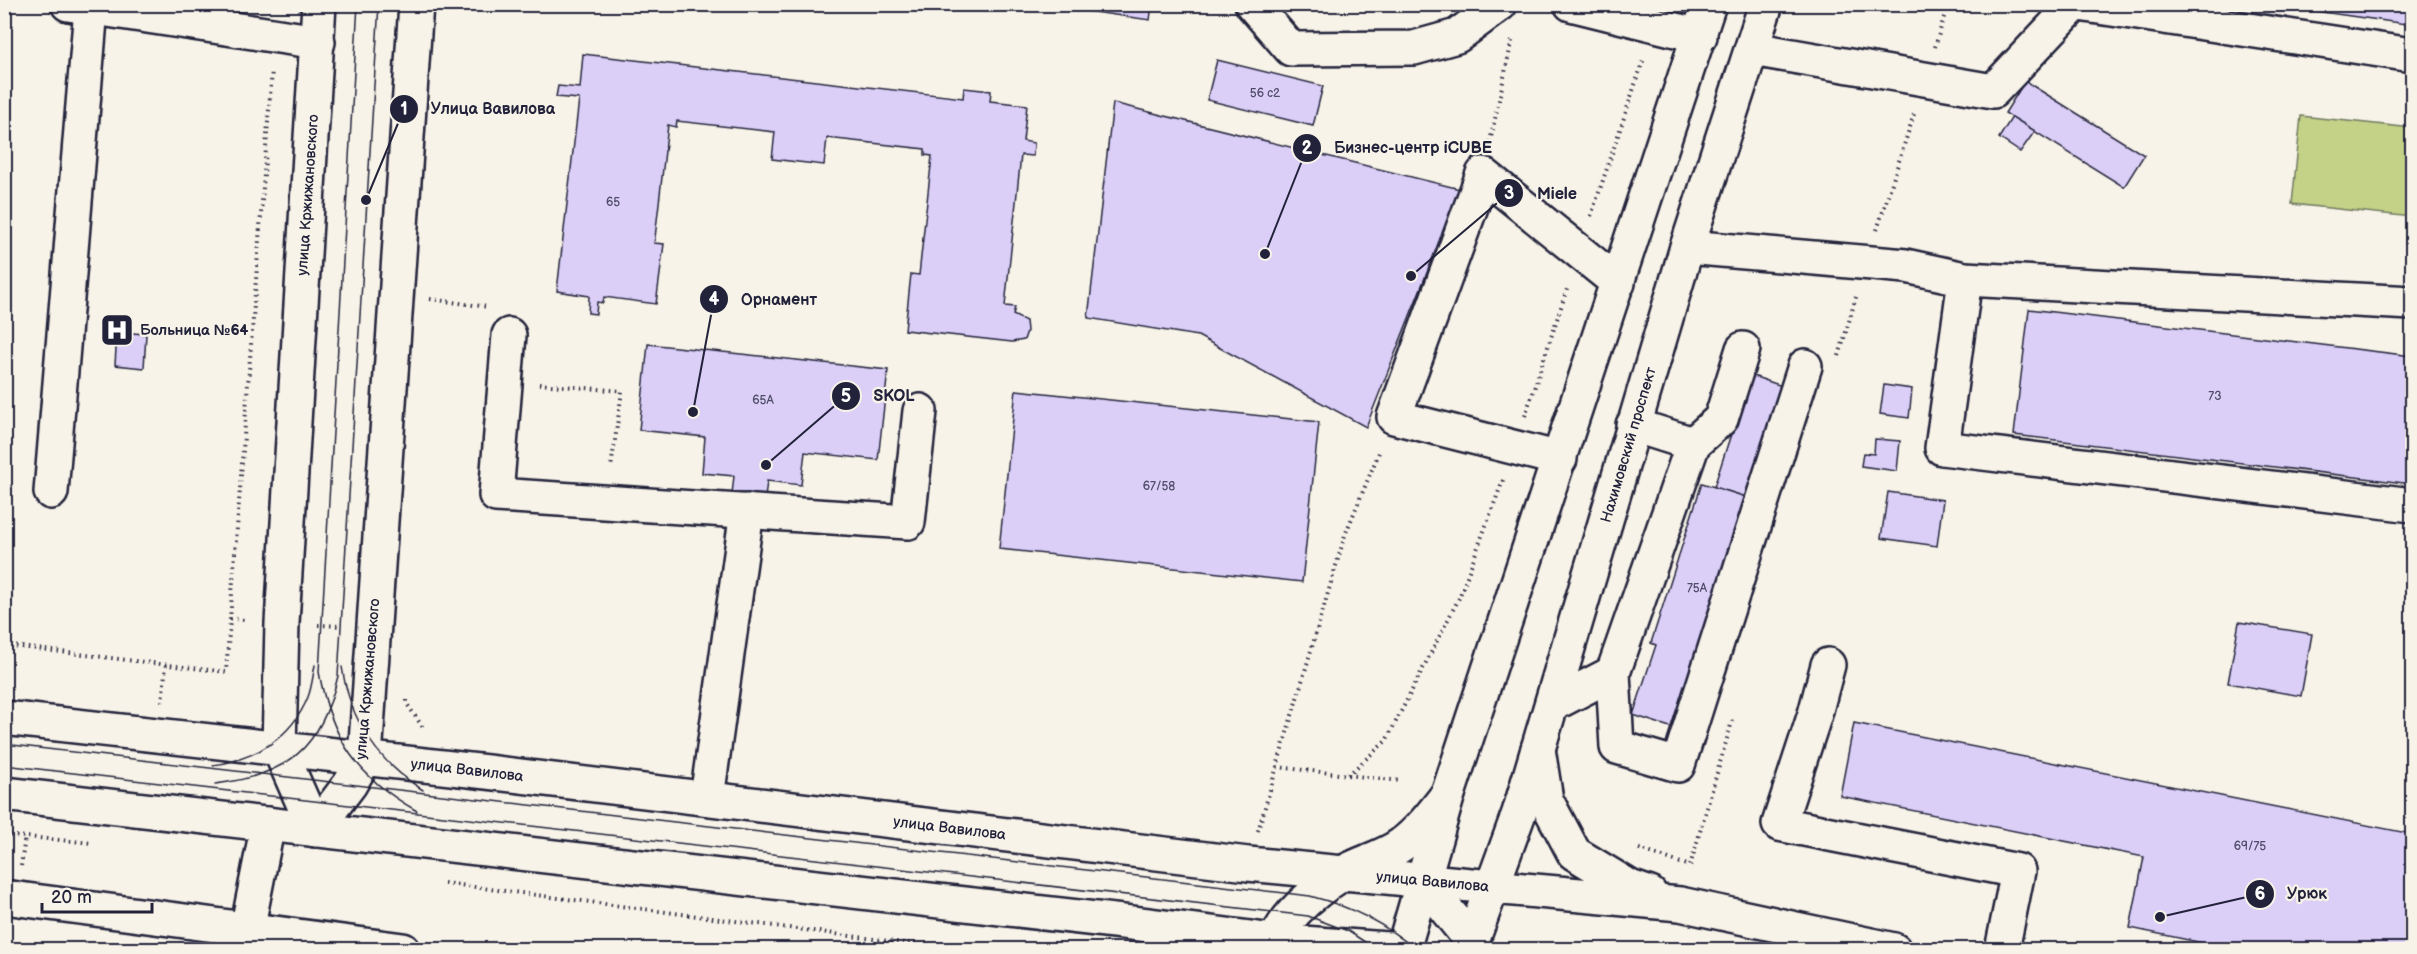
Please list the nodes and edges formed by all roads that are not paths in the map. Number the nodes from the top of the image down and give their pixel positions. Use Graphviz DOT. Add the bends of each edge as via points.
graph roads {
  1 [pos="320,4"];
  2 [pos="416,4"];
  3 [pos="1252,4"];
  4 [pos="1500,4"];
  5 [pos="1571,4"];
  6 [pos="1709,4"];
  7 [pos="1766,4"];
  8 [pos="2074,4"];
  9 [pos="2079,4"];
  10 [pos="79,6"];
  11 [pos="1700,36"];
  12 [pos="318,42"];
  13 [pos="1752,49"];
  14 [pos="2412,55"];
  15 [pos="1687,248"];
  16 [pos="1965,279"];
  17 [pos="1618,283"];
  18 [pos="2412,303"];
  19 [pos="509,335"];
  20 [pos="1743,349"];
  21 [pos="1805,366"];
  22 [pos="920,411"];
  23 [pos="1633,425"];
  24 [pos="1693,444"];
  25 [pos="1560,459"];
  26 [pos="51,492"];
  27 [pos="2412,505"];
  28 [pos="747,511"];
  29 [pos="1828,664"];
  30 [pos="1613,673"];
  31 [pos="1553,704"];
  32 [pos="4,718"];
  33 [pos="279,748"];
  34 [pos="1538,749"];
  35 [pos="365,758"];
  36 [pos="4,794"];
  37 [pos="1448,794"];
  38 [pos="707,798"];
  39 [pos="268,825"];
  40 [pos="315,830"];
  41 [pos="1344,873"];
  42 [pos="1422,880"];
  43 [pos="1492,887"];
  44 [pos="4,897"];
  45 [pos="1680,904"];
  46 [pos="247,930"];
  47 [pos="1830,936"];
  48 [pos="1273,945"];
  49 [pos="1472,947"];
  50 [pos="403,950"];
  51 [pos="1402,950"];
  52 [pos="1799,950"];
  53 [pos="1894,950"];
  54 [pos="2002,950"];
  1 -- 12 [label="main road, улица Кржижановского"];
  2 -- 35 [label="main road, улица Кржижановского"];
  3 -- 4 [label="main road" via="1291,49 1303,49 1414,48 1457,36"];
  5 -- 11 [label="main road"];
  6 -- 11 [label="main road"];
  7 -- 13 [label="main road, Нахимовский проспект"];
  8 -- 13 [label="main road" via="2004,94"];
  9 -- 14 [label="main road"];
  10 -- 12 [label="main road"];
  10 -- 26 [label="main road"];
  11 -- 17 [label="main road"];
  12 -- 33 [label="main road, улица Кржижановского" via="282,623"];
  13 -- 15 [label="main road, Нахимовский проспект"];
  15 -- 16 [label="main road" via="1906,266"];
  15 -- 23 [label="main road, Нахимовский проспект"];
  16 -- 18 [label="main road"];
  16 -- 27 [label="main road" via="1942,448"];
  17 -- 25 [label="main road"];
  17 -- 25 [label="main road" via="1584,236 1483,174 1394,417"];
  19 -- 28 [label="main road" via="496,495"];
  20 -- 24 [label="main road" via="1721,419"];
  21 -- 30 [label="main road" via="1678,765 1617,747"];
  22 -- 28 [label="main road" via="908,522"];
  23 -- 24 [label="main road"];
  23 -- 31 [label="main road, Нахимовский проспект"];
  24 -- 30 [label="main road"];
  25 -- 37 [label="main road"];
  28 -- 38 [label="main road"];
  29 -- 54 [label="main road" via="1779,824 2018,871"];
  30 -- 31 [label="main road"];
  31 -- 34 [label="main road, Нахимовский проспект"];
  32 -- 33 [label="main road, улица Вавилова"];
  33 -- 35 [label="main road, улица Вавилова"];
  33 -- 40 [label="main road, улица Кржижановского"];
  34 -- 43 [label="main road, Нахимовский проспект"];
  34 -- 45 [label="main road" via="1546,800 1575,853 1630,887"];
  35 -- 38 [label="main road, улица Вавилова"];
  35 -- 40 [label="main road, улица Кржижановского"];
  36 -- 39 [label="main road"];
  37 -- 41 [label="main road" via="1422,827 1400,846"];
  37 -- 42 [label="main road"];
  38 -- 41 [label="main road, улица Вавилова"];
  39 -- 40 [label="main road"];
  39 -- 46 [label="main road"];
  40 -- 48 [label="main road" via="1140,924"];
  41 -- 42 [label="main road, улица Вавилова"];
  41 -- 48 [label="main road" via="1290,914"];
  42 -- 43 [label="main road, улица Вавилова"];
  42 -- 49 [label="main road"];
  42 -- 51 [label="main road"];
  43 -- 45 [label="main road, улица Вавилова"];
  43 -- 49 [label="main road, Нахимовский проспект"];
  44 -- 46 [label="main road"];
  45 -- 47 [label="main road, улица Вавилова"];
  46 -- 50 [label="main road"];
  47 -- 52 [label="main road" via="1815,936"];
  47 -- 53 [label="main road, улица Вавилова"];
  48 -- 51 [label="main road"];
}
